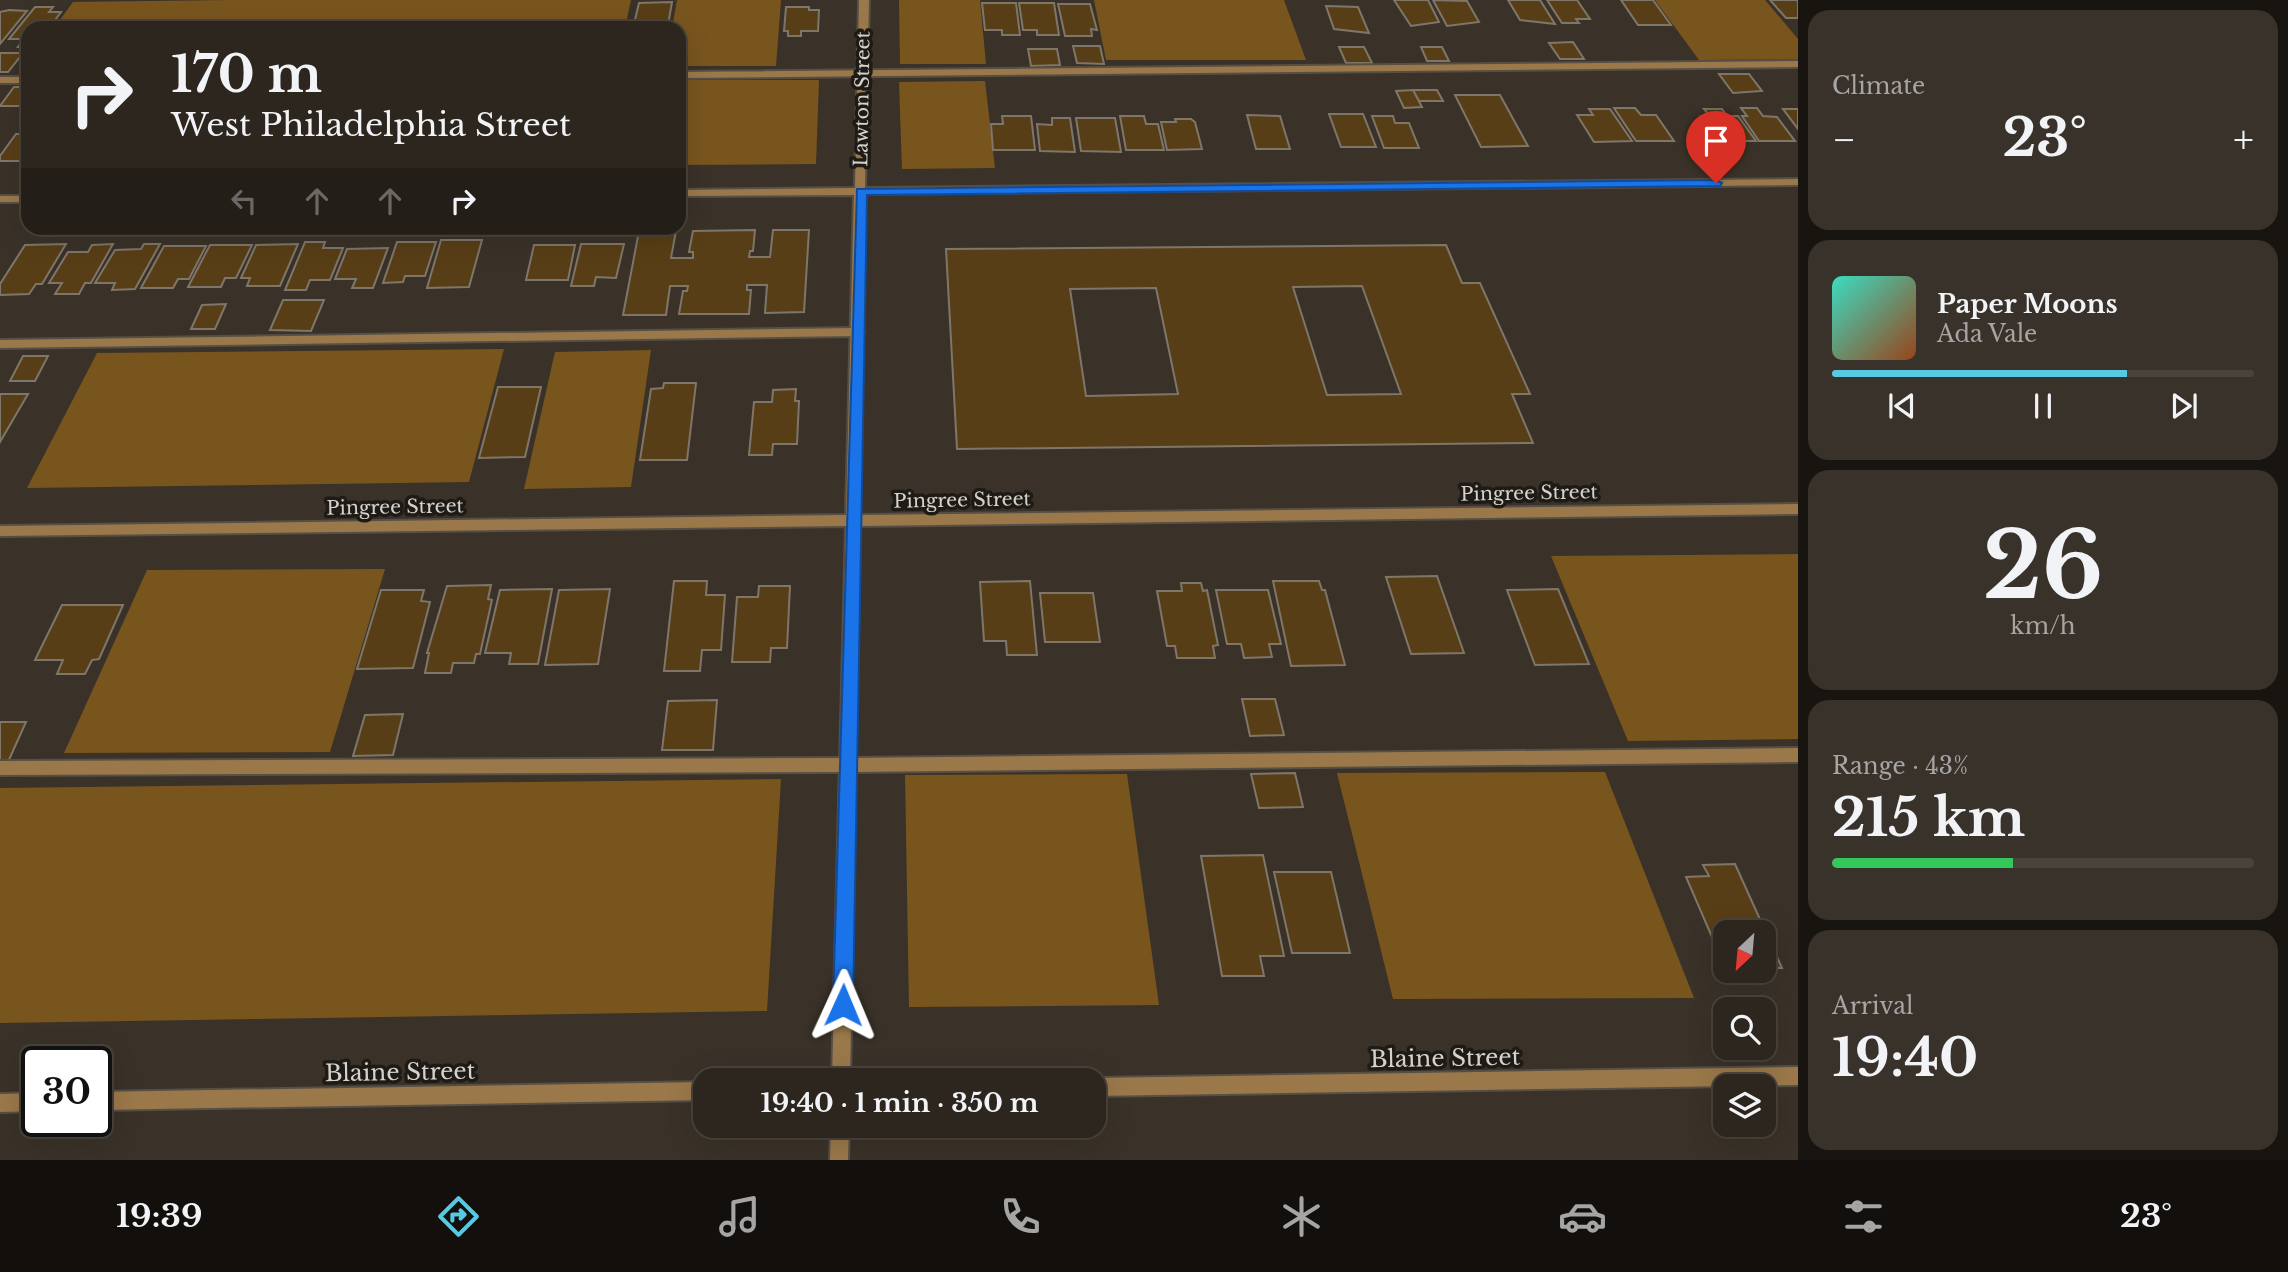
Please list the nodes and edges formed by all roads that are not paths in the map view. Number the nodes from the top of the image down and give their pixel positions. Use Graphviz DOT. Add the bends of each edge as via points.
graph roads {
  1 [pos="864,0"];
  2 [pos="1798,64"];
  3 [pos="862,74"];
  4 [pos="686,75"];
  5 [pos="0,80"];
  6 [pos="21,80"];
  7 [pos="1798,183"];
  8 [pos="861,191"];
  9 [pos="686,193"];
  10 [pos="0,199"];
  11 [pos="21,199"];
  12 [pos="858,332"];
  13 [pos="0,344"];
  14 [pos="1798,509"];
  15 [pos="853,520"];
  16 [pos="0,531"];
  17 [pos="1798,755"];
  18 [pos="848,765"];
  19 [pos="0,768"];
  20 [pos="841,1068"];
  21 [pos="1798,1076"];
  22 [pos="1106,1087"];
  23 [pos="693,1091"];
  24 [pos="112,1101"];
  25 [pos="0,1102"];
  26 [pos="21,1102"];
  27 [pos="840,1138"];
  28 [pos="839,1160"];
  1 -- 3 [label="street, Lawton Street"];
  2 -- 3 [label="street"];
  3 -- 4 [label="street"];
  3 -- 8 [label="street, Lawton Street"];
  5 -- 6 [label="street"];
  7 -- 8 [label="street"];
  8 -- 9 [label="street"];
  8 -- 12 [label="street, Lawton Street"];
  10 -- 11 [label="street"];
  12 -- 13 [label="street"];
  12 -- 15 [label="street, Lawton Street"];
  14 -- 15 [label="street, Pingree Street"];
  15 -- 16 [label="street, Pingree Street"];
  15 -- 18 [label="street, Lawton Street"];
  17 -- 18 [label="street"];
  18 -- 19 [label="street"];
  18 -- 20 [label="street, Lawton Street"];
  21 -- 22 [label="street, Blaine Street"];
  23 -- 24 [label="street, Blaine Street"];
  25 -- 26 [label="street"];
  27 -- 28 [label="street"];
}
